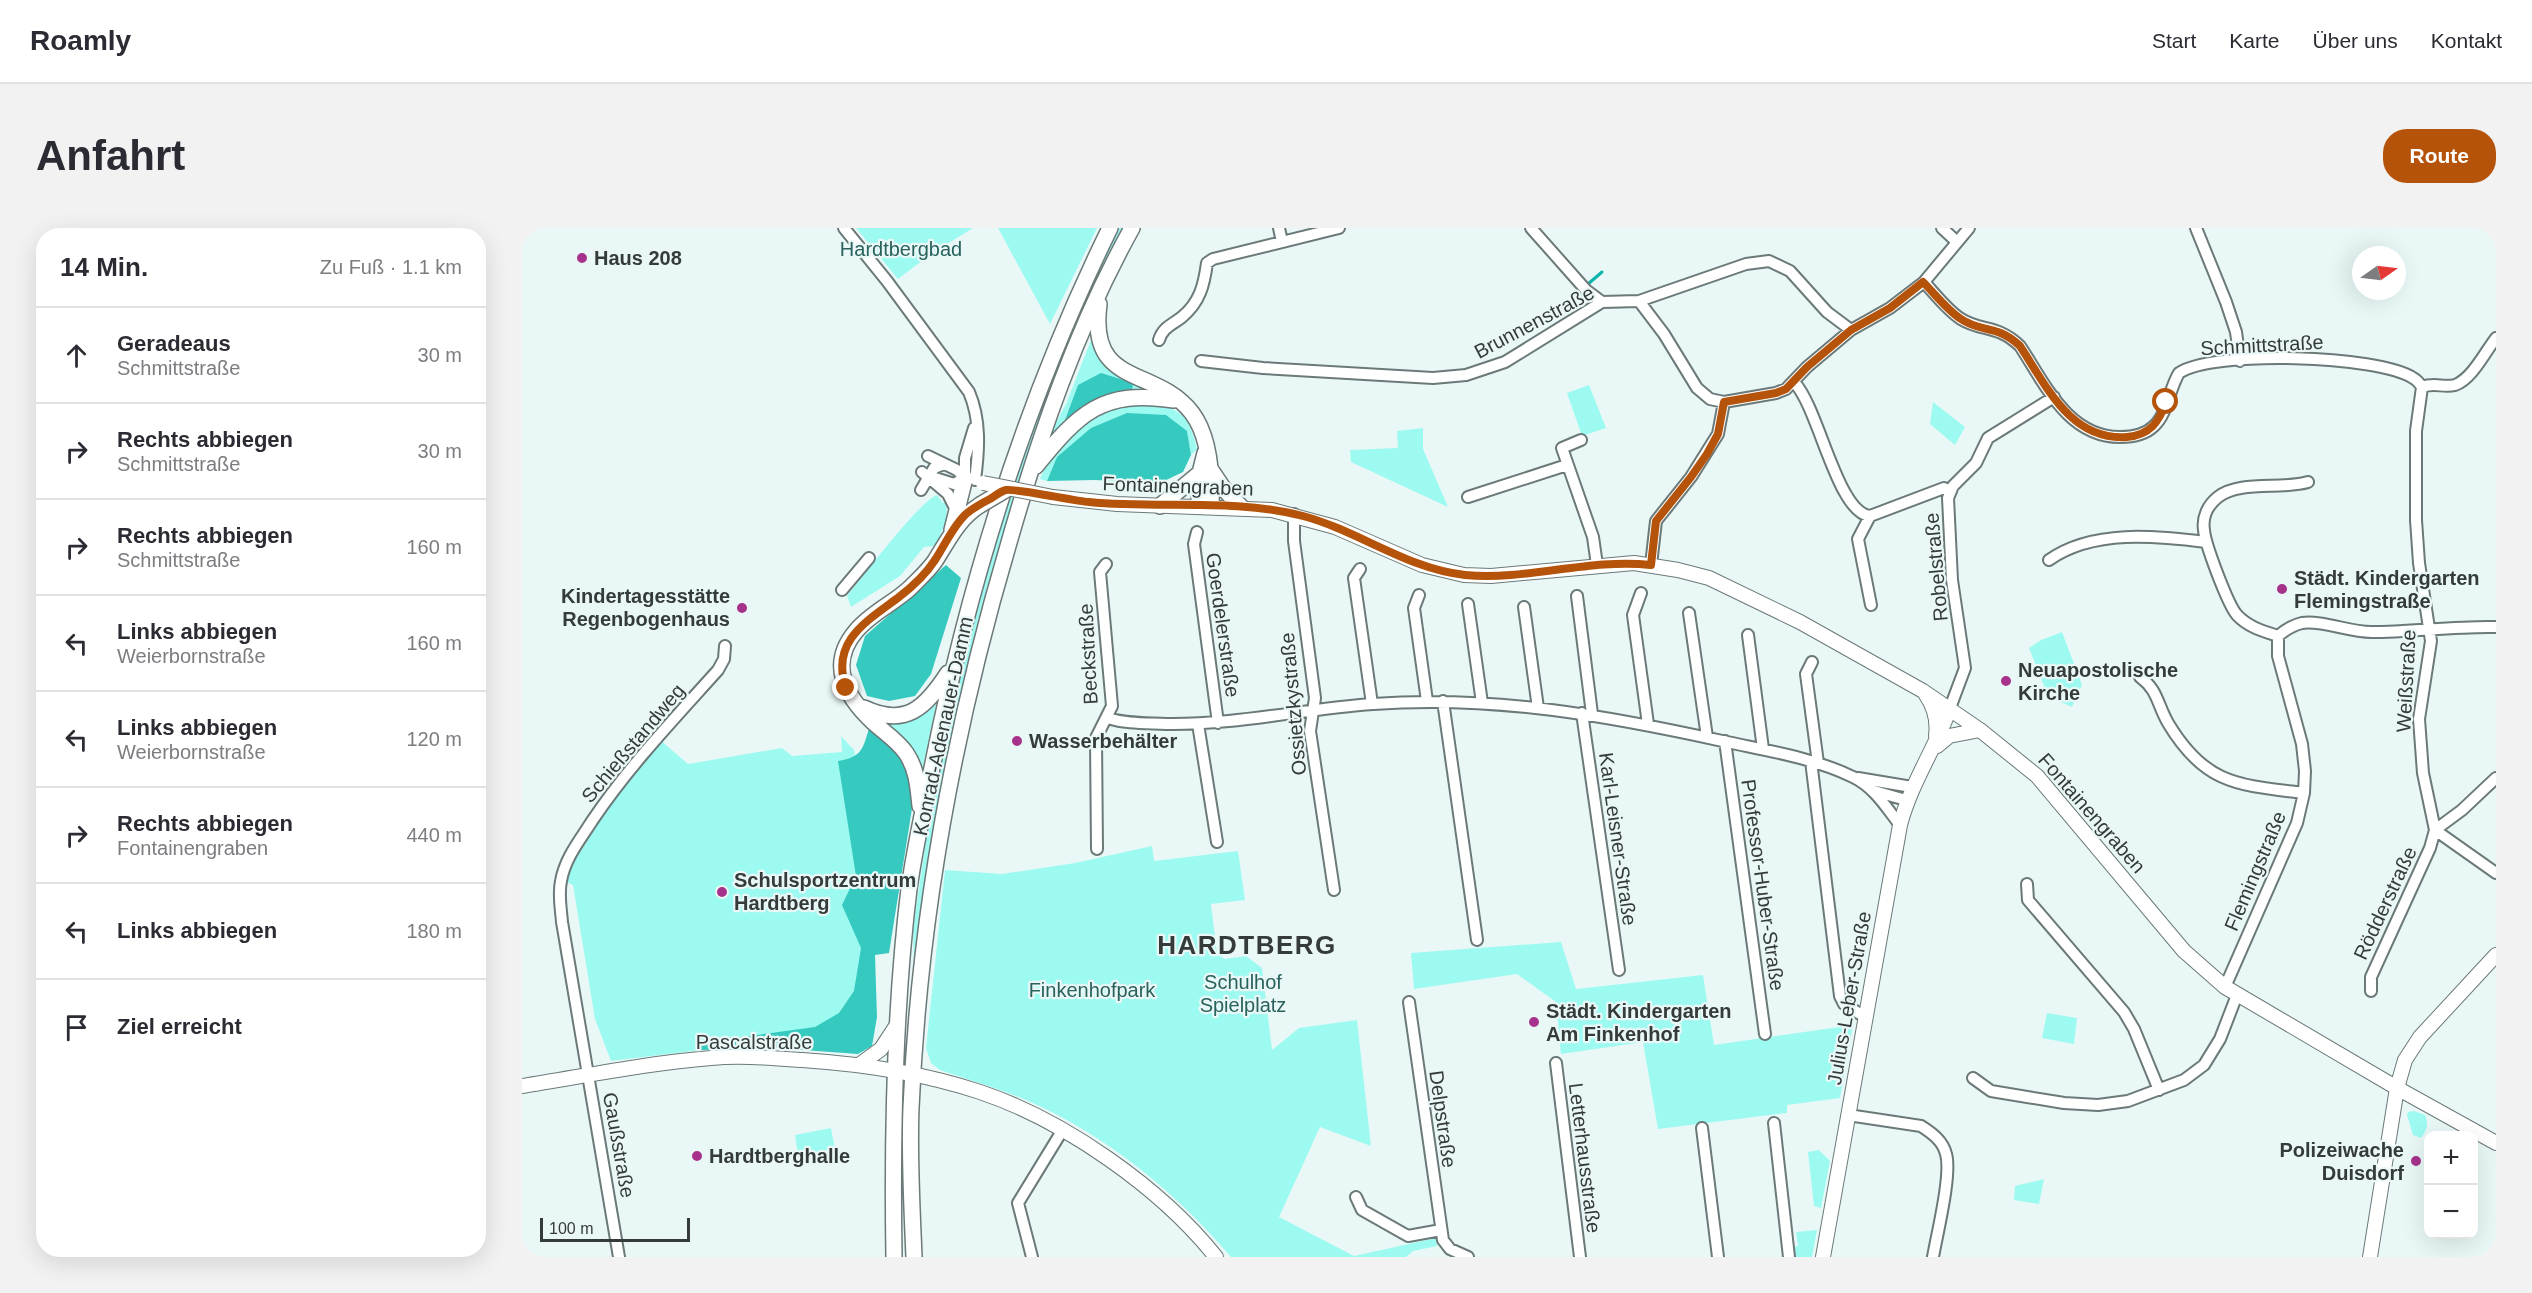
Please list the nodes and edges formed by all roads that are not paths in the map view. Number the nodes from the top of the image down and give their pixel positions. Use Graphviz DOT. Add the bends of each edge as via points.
graph roads {
  1 [pos="844,228"];
  2 [pos="1110,228"];
  3 [pos="1132,228"];
  4 [pos="1279,228"];
  5 [pos="1339,228"];
  6 [pos="1530,228"];
  7 [pos="1942,228"];
  8 [pos="1969,228"];
  9 [pos="2196,228"];
  10 [pos="1956,241"];
  11 [pos="1282,242"];
  12 [pos="1923,282"];
  13 [pos="1101,291"];
  14 [pos="1639,301"];
  15 [pos="1602,302"];
  16 [pos="1851,330"];
  17 [pos="2496,338"];
  18 [pos="1159,340"];
  19 [pos="1201,361"];
  20 [pos="2240,361"];
  21 [pos="1794,382"];
  22 [pos="2422,387"];
  23 [pos="2054,397"];
  24 [pos="1177,400"];
  25 [pos="1724,402"];
  26 [pos="1581,440"];
  27 [pos="927,458"];
  28 [pos="945,464"];
  29 [pos="1568,465"];
  30 [pos="1206,472"];
  31 [pos="924,475"];
  32 [pos="1028,475"];
  33 [pos="974,480"];
  34 [pos="2308,482"];
  35 [pos="1007,489"];
  36 [pos="921,490"];
  37 [pos="1950,491"];
  38 [pos="1468,497"];
  39 [pos="1161,506"];
  40 [pos="1205,506"];
  41 [pos="1241,507"];
  42 [pos="961,512"];
  43 [pos="1294,514"];
  44 [pos="1870,516"];
  45 [pos="1197,532"];
  46 [pos="2206,542"];
  47 [pos="869,558"];
  48 [pos="2049,560"];
  49 [pos="1106,564"];
  50 [pos="1597,565"];
  51 [pos="1651,565"];
  52 [pos="1360,569"];
  53 [pos="842,590"];
  54 [pos="1641,594"];
  55 [pos="1419,595"];
  56 [pos="1577,596"];
  57 [pos="1468,604"];
  58 [pos="1871,605"];
  59 [pos="1524,607"];
  60 [pos="1689,613"];
  61 [pos="2496,627"];
  62 [pos="2429,628"];
  63 [pos="1748,635"];
  64 [pos="2278,636"];
  65 [pos="725,645"];
  66 [pos="1812,662"];
  67 [pos="953,665"];
  68 [pos="2139,676"];
  69 [pos="1923,691"];
  70 [pos="1427,701"];
  71 [pos="1443,701"];
  72 [pos="1482,703"];
  73 [pos="1372,704"];
  74 [pos="857,705"];
  75 [pos="1538,708"];
  76 [pos="1950,708"];
  77 [pos="1314,711"];
  78 [pos="1587,713"];
  79 [pos="1936,717"];
  80 [pos="1107,718"];
  81 [pos="1218,723"];
  82 [pos="1198,724"];
  83 [pos="1648,724"];
  84 [pos="1980,730"];
  85 [pos="1707,737"];
  86 [pos="1725,741"];
  87 [pos="1763,749"];
  88 [pos="1931,752"];
  89 [pos="1814,762"];
  90 [pos="1854,778"];
  91 [pos="2496,778"];
  92 [pos="1912,786"];
  93 [pos="1873,791"];
  94 [pos="2304,793"];
  95 [pos="1906,800"];
  96 [pos="921,821"];
  97 [pos="1900,825"];
  98 [pos="2435,830"];
  99 [pos="1217,842"];
  100 [pos="1097,849"];
  101 [pos="2496,873"];
  102 [pos="2027,884"];
  103 [pos="1334,890"];
  104 [pos="1477,939"];
  105 [pos="2496,955"];
  106 [pos="1619,970"];
  107 [pos="2225,987"];
  108 [pos="2371,992"];
  109 [pos="2237,995"];
  110 [pos="1409,1002"];
  111 [pos="1865,1017"];
  112 [pos="898,1022"];
  113 [pos="1765,1034"];
  114 [pos="1556,1063"];
  115 [pos="859,1065"];
  116 [pos="895,1072"];
  117 [pos="914,1075"];
  118 [pos="588,1076"];
  119 [pos="1973,1078"];
  120 [pos="522,1086"];
  121 [pos="2397,1088"];
  122 [pos="2159,1090"];
  123 [pos="1848,1115"];
  124 [pos="1774,1124"];
  125 [pos="1702,1128"];
  126 [pos="1062,1131"];
  127 [pos="2496,1143"];
  128 [pos="1356,1197"];
  129 [pos="1442,1235"];
  130 [pos="619,1257"];
  131 [pos="894,1257"];
  132 [pos="914,1257"];
  133 [pos="1032,1257"];
  134 [pos="1216,1257"];
  135 [pos="1468,1257"];
  136 [pos="1580,1257"];
  137 [pos="1718,1257"];
  138 [pos="1789,1257"];
  139 [pos="1823,1257"];
  140 [pos="1933,1257"];
  141 [pos="2370,1257"];
  1 -- 33 [label="street" via="969,392 977,421 965,458"];
  2 -- 67 [label="main road, Konrad-Adenauer-Damm" via="1055,348 1005,482"];
  3 -- 13 [label="main road, Konrad-Adenauer-Damm"];
  4 -- 11 [label="street"];
  5 -- 11 [label="street"];
  6 -- 15 [label="street" via="1586,290"];
  7 -- 10 [label="street"];
  8 -- 10 [label="street"];
  9 -- 20 [label="street" via="2236,332"];
  10 -- 12 [label="street"];
  11 -- 18 [label="street" via="1207,263 1199,298 1182,317 1162,330"];
  12 -- 16 [label="street" via="1890,308"];
  12 -- 23 [label="street, Schmittstraße" via="1961,320 2010,337"];
  13 -- 24 [label="main road" via="1098,332 1110,361"];
  13 -- 32 [label="main road, Konrad-Adenauer-Damm"];
  14 -- 15 [label="street, Brunnenstraße"];
  14 -- 16 [label="street, Brunnenstraße" via="1746,264 1769,261 1790,271 1827,312"];
  14 -- 25 [label="street" via="1697,388 1710,399"];
  15 -- 19 [label="street, Brunnenstraße" via="1505,362 1466,375 1433,378"];
  16 -- 21 [label="street"];
  17 -- 22 [label="street" via="2465,379 2456,384"];
  20 -- 22 [label="street, Schmittstraße" via="2299,358 2372,364 2414,378"];
  20 -- 23 [label="street, Schmittstraße" via="2196,365 2179,373 2161,418 2142,434 2129,437 2108,437 2087,430 2067,415"];
  21 -- 25 [label="street" via="1776,393"];
  21 -- 44 [label="street" via="1803,391 1848,499 1862,515"];
  22 -- 62 [label="street, Weißstraße" via="2416,431 2416,520"];
  23 -- 37 [label="street, Robelstraße" via="1988,438 1976,463"];
  24 -- 30 [label="main road" via="1201,427"];
  24 -- 32 [label="main road" via="1150,396 1114,399 1090,411 1068,427"];
  25 -- 51 [label="street" via="1718,434 1656,521"];
  26 -- 29 [label="street" via="1562,448"];
  27 -- 28 [label="street, Fontainengraben"];
  28 -- 31 [label="street"];
  28 -- 33 [label="street, Fontainengraben"];
  29 -- 38 [label="street"];
  29 -- 50 [label="street" via="1593,537"];
  30 -- 39 [label="main road"];
  30 -- 40 [label="main road"];
  30 -- 41 [label="main road"];
  31 -- 33 [label="street, Fontainengraben" via="954,484"];
  31 -- 36 [label="street"];
  31 -- 42 [label="street" via="948,494"];
  32 -- 117 [label="main road, Konrad-Adenauer-Damm" via="969,690 944,808 922,976"];
  33 -- 35 [label="street, Fontainengraben, bridge"];
  33 -- 42 [label="main road"];
  34 -- 46 [label="street" via="2240,489 2222,495 2205,516"];
  35 -- 39 [label="street, Fontainengraben, bridge" via="1089,502"];
  35 -- 42 [label="main road, bridge"];
  37 -- 44 [label="street" via="1944,488"];
  37 -- 76 [label="street, Robelstraße" via="1952,580 1965,668"];
  39 -- 40 [label="street, Fontainengraben"];
  40 -- 41 [label="street, Fontainengraben"];
  41 -- 43 [label="street, Fontainengraben"];
  42 -- 74 [label="main road" via="934,562 862,625 845,648 843,680"];
  43 -- 50 [label="street, Fontainengraben" via="1413,561 1464,575 1491,576"];
  43 -- 77 [label="street, Ossietzkystraße"];
  44 -- 58 [label="street" via="1858,540"];
  45 -- 81 [label="street, Goerdelerstraße" via="1194,544"];
  46 -- 48 [label="street" via="2120,538 2064,550"];
  46 -- 64 [label="street" via="2235,612 2249,625"];
  47 -- 53 [label="street"];
  49 -- 80 [label="street, Beckstraße" via="1100,572 1112,706"];
  50 -- 51 [label="street, Fontainengraben"];
  51 -- 69 [label="street, Fontainengraben" via="1709,578 1733,588"];
  52 -- 73 [label="street" via="1354,578"];
  54 -- 83 [label="street" via="1633,615"];
  55 -- 70 [label="street" via="1414,608"];
  56 -- 78 [label="street"];
  57 -- 72 [label="street"];
  59 -- 75 [label="street"];
  60 -- 85 [label="street"];
  61 -- 62 [label="street"];
  62 -- 64 [label="street" via="2362,632 2310,623 2291,627"];
  62 -- 98 [label="street, Weißstraße" via="2431,641 2418,719 2423,773"];
  63 -- 87 [label="street"];
  64 -- 94 [label="street, Flemingstraße" via="2278,656 2302,744"];
  65 -- 118 [label="street, Schießstandweg" via="718,670 611,793 568,859 561,881 559,895"];
  66 -- 89 [label="street" via="1806,674"];
  67 -- 74 [label="main road" via="934,695 908,714 879,715"];
  67 -- 96 [label="main road, Konrad-Adenauer-Damm"];
  68 -- 94 [label="street" via="2151,685 2181,743 2212,772 2230,782"];
  69 -- 76 [label="street, Fontainengraben"];
  69 -- 79 [label="street"];
  70 -- 71 [label="street, Goerdelerstraße"];
  70 -- 73 [label="street, Goerdelerstraße"];
  71 -- 72 [label="street, Goerdelerstraße"];
  71 -- 104 [label="street"];
  72 -- 75 [label="street, Goerdelerstraße"];
  73 -- 77 [label="street, Goerdelerstraße"];
  74 -- 96 [label="main road" via="908,756 918,786"];
  75 -- 78 [label="street, Goerdelerstraße"];
  76 -- 79 [label="street"];
  76 -- 84 [label="street, Fontainengraben"];
  76 -- 88 [label="street, Julius-Leber-Straße"];
  77 -- 81 [label="street, Goerdelerstraße"];
  77 -- 103 [label="street, Ossietzkystraße" via="1310,731"];
  78 -- 83 [label="street, Goerdelerstraße"];
  78 -- 106 [label="street, Karl-Leisner-Straße"];
  79 -- 88 [label="street, Julius-Leber-Straße"];
  80 -- 82 [label="street, Goerdelerstraße" via="1122,723"];
  80 -- 100 [label="street, Beckstraße" via="1096,738"];
  81 -- 82 [label="street, Goerdelerstraße"];
  82 -- 99 [label="street"];
  83 -- 85 [label="street, Goerdelerstraße"];
  84 -- 88 [label="street, Julius-Leber-Straße" via="1949,736"];
  84 -- 107 [label="street, Fontainengraben" via="2037,776 2184,951"];
  85 -- 86 [label="street, Goerdelerstraße"];
  86 -- 87 [label="street, Goerdelerstraße"];
  86 -- 113 [label="street, Professor-Huber-Straße"];
  87 -- 89 [label="street, Goerdelerstraße"];
  88 -- 92 [label="street, Julius-Leber-Straße"];
  89 -- 90 [label="street, Goerdelerstraße"];
  89 -- 111 [label="street" via="1840,996 1844,1004"];
  90 -- 92 [label="street, Goerdelerstraße"];
  90 -- 93 [label="street, Goerdelerstraße"];
  91 -- 98 [label="street"];
  92 -- 95 [label="street, Julius-Leber-Straße"];
  93 -- 95 [label="street, Goerdelerstraße"];
  93 -- 97 [label="street, Goerdelerstraße"];
  94 -- 107 [label="street, Flemingstraße" via="2297,823"];
  95 -- 97 [label="street, Julius-Leber-Straße"];
  96 -- 112 [label="main road, Konrad-Adenauer-Damm" via="910,888"];
  97 -- 111 [label="street, Julius-Leber-Straße"];
  98 -- 101 [label="street"];
  98 -- 108 [label="street, Rödderstraße" via="2371,977"];
  102 -- 122 [label="street" via="2028,900 2124,1012"];
  105 -- 121 [label="street" via="2412,1047"];
  107 -- 109 [label="street, Fontainengraben"];
  109 -- 121 [label="street, Fontainengraben"];
  109 -- 122 [label="street" via="2220,1039 2204,1065 2184,1080"];
  110 -- 129 [label="street, Delpstraße"];
  111 -- 123 [label="street, Julius-Leber-Straße"];
  112 -- 115 [label="street" via="881,1049"];
  112 -- 116 [label="main road, Konrad-Adenauer-Damm"];
  114 -- 136 [label="street, Letterhausstraße"];
  115 -- 116 [label="street, Pascalstraße"];
  115 -- 118 [label="street, Pascalstraße" via="712,1057"];
  116 -- 117 [label="street, Pascalstraße"];
  116 -- 131 [label="main road, Konrad-Adenauer-Damm"];
  117 -- 126 [label="street, Pascalstraße" via="982,1093"];
  117 -- 132 [label="main road, Konrad-Adenauer-Damm"];
  118 -- 120 [label="street, Pascalstraße"];
  118 -- 130 [label="street, Gaußstraße"];
  119 -- 122 [label="street" via="1991,1091 2078,1106 2128,1101"];
  121 -- 127 [label="street, Fontainengraben"];
  121 -- 141 [label="street"];
  123 -- 139 [label="street, Julius-Leber-Straße"];
  123 -- 140 [label="street" via="1922,1126 1943,1146 1948,1164"];
  124 -- 138 [label="street"];
  125 -- 137 [label="street"];
  126 -- 133 [label="street" via="1018,1203"];
  126 -- 134 [label="street, Pascalstraße" via="1120,1168 1171,1209"];
  128 -- 129 [label="street" via="1362,1210 1408,1236"];
  129 -- 135 [label="street" via="1450,1249"];
}
